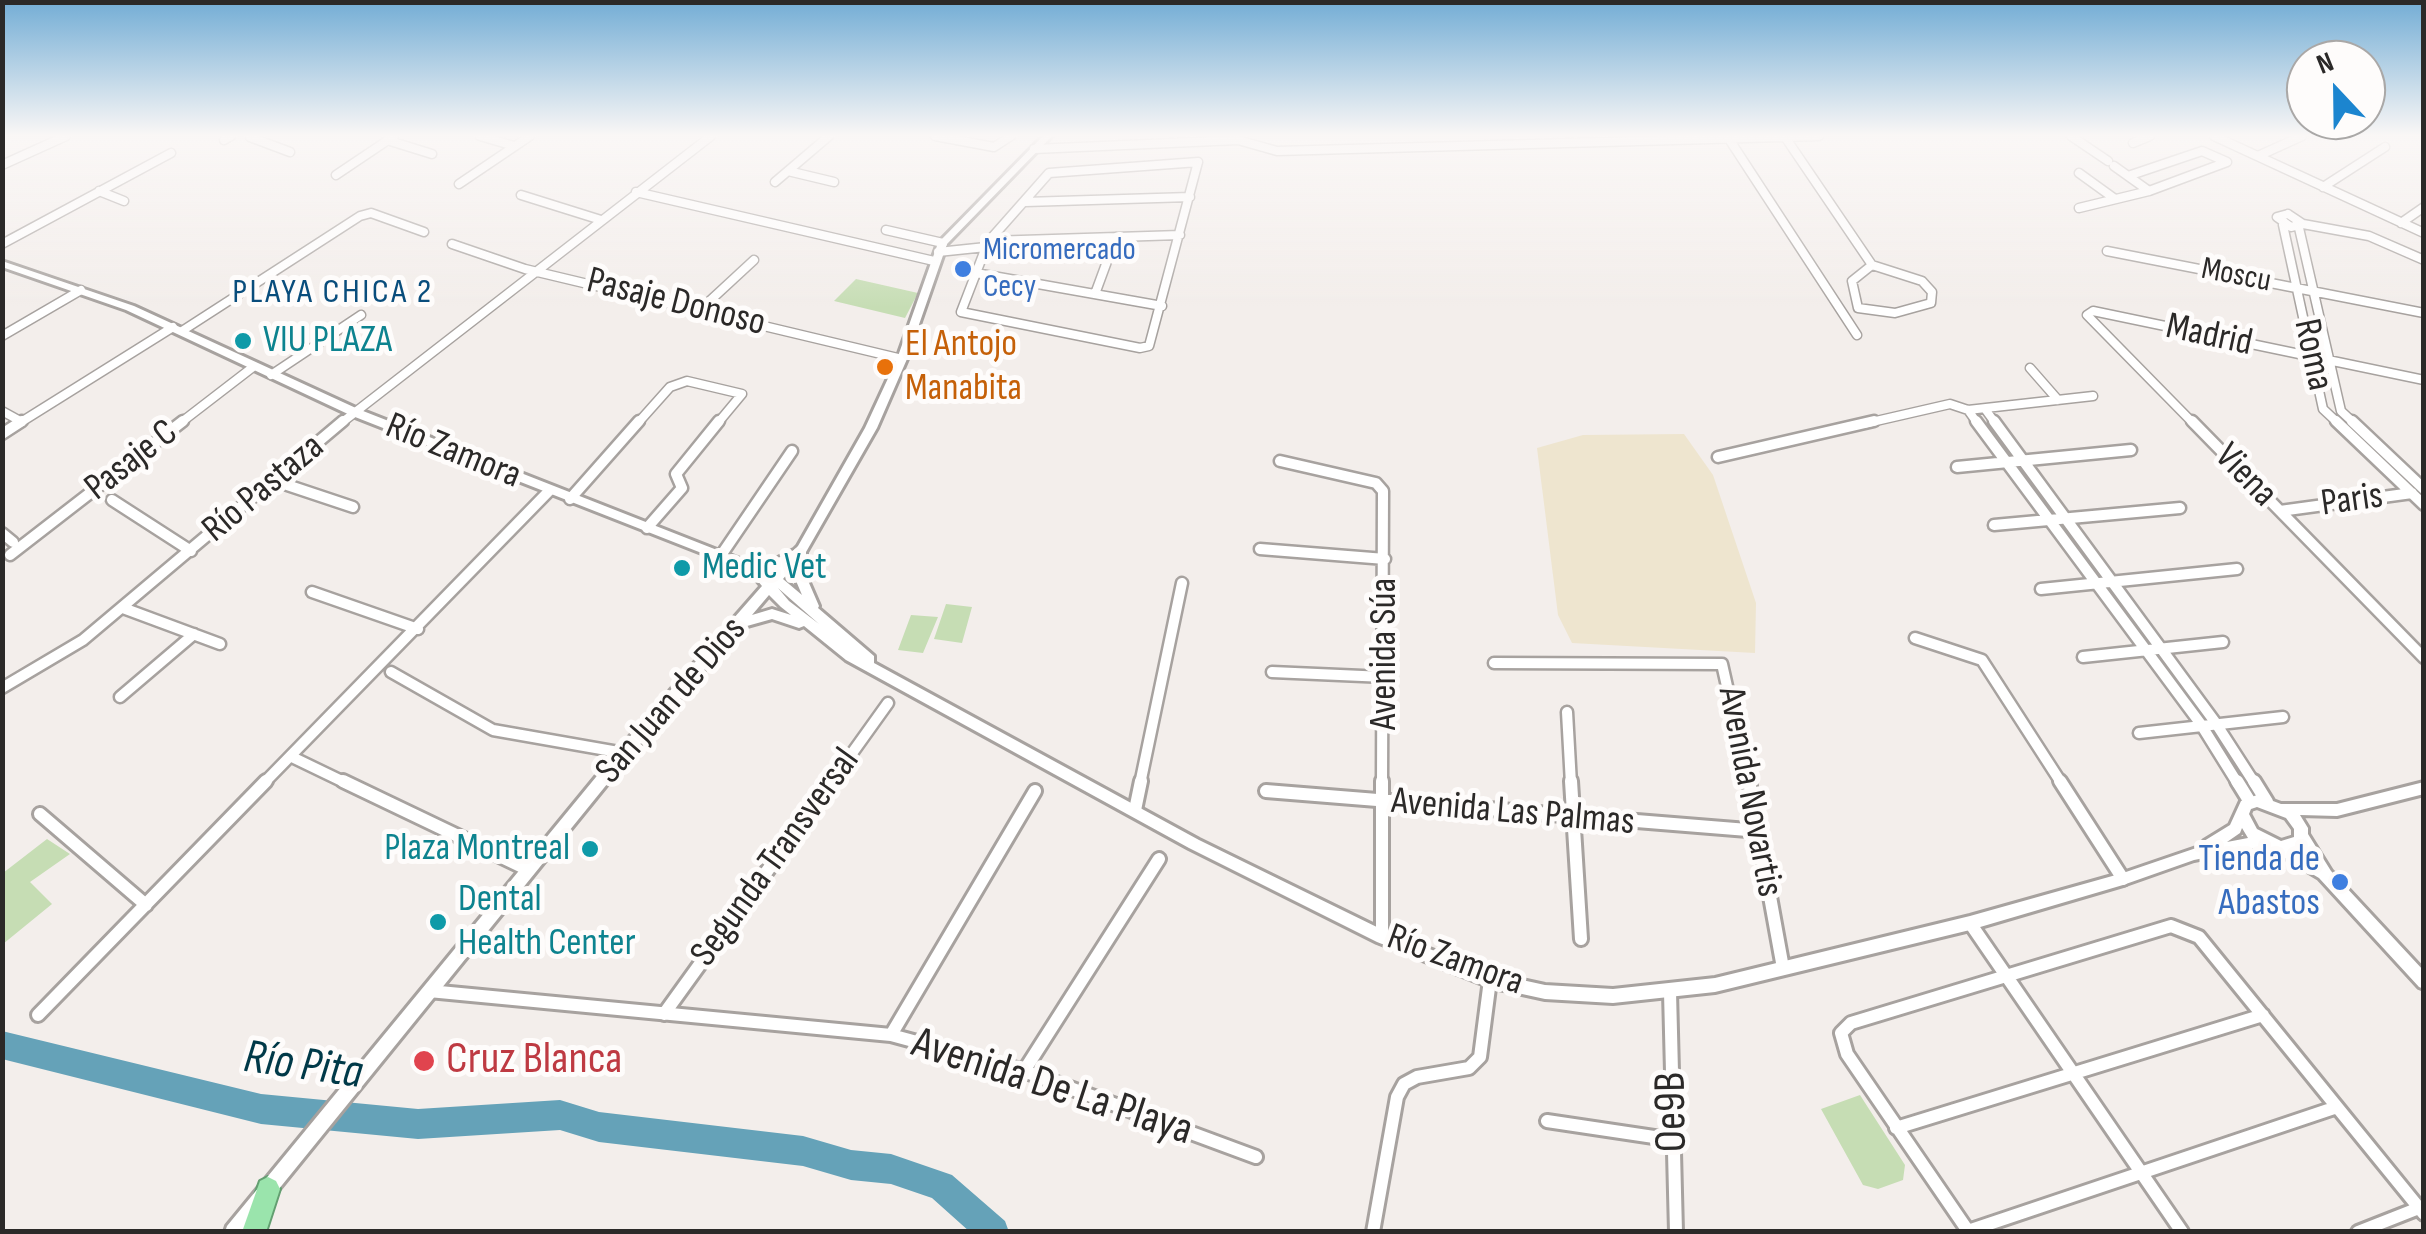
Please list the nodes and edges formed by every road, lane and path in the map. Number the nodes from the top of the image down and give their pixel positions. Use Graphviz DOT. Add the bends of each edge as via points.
graph roads {
  1 [pos="94,194"];
  2 [pos="105,194"];
  3 [pos="521,194"];
  4 [pos="634,194"];
  5 [pos="644,194"];
  6 [pos="992,194"];
  7 [pos="1033,194"];
  8 [pos="1191,194"];
  9 [pos="1768,194"];
  10 [pos="1823,194"];
  11 [pos="2108,194"];
  12 [pos="2135,194"];
  13 [pos="2336,194"];
  14 [pos="1190,197"];
  15 [pos="2115,199"];
  16 [pos="124,201"];
  17 [pos="1025,202"];
  18 [pos="2424,207"];
  19 [pos="2080,208"];
  20 [pos="601,220"];
  21 [pos="2400,222"];
  22 [pos="2301,226"];
  23 [pos="886,230"];
  24 [pos="424,232"];
  25 [pos="2424,233"];
  26 [pos="1180,235"];
  27 [pos="1116,237"];
  28 [pos="988,243"];
  29 [pos="2,244"];
  30 [pos="452,244"];
  31 [pos="2107,250"];
  32 [pos="939,251"];
  33 [pos="754,260"];
  34 [pos="2424,260"];
  35 [pos="2,264"];
  36 [pos="1872,265"];
  37 [pos="538,269"];
  38 [pos="976,273"];
  39 [pos="2298,288"];
  40 [pos="82,290"];
  41 [pos="2314,292"];
  42 [pos="1095,294"];
  43 [pos="1162,306"];
  44 [pos="700,308"];
  45 [pos="2424,314"];
  46 [pos="2113,315"];
  47 [pos="360,316"];
  48 [pos="178,329"];
  49 [pos="1857,335"];
  50 [pos="2,336"];
  51 [pos="2310,357"];
  52 [pos="902,359"];
  53 [pos="2328,360"];
  54 [pos="253,367"];
  55 [pos="2030,368"];
  56 [pos="271,375"];
  57 [pos="2424,380"];
  58 [pos="2093,396"];
  59 [pos="2058,400"];
  60 [pos="1985,408"];
  61 [pos="1968,410"];
  62 [pos="2,411"];
  63 [pos="354,412"];
  64 [pos="22,422"];
  65 [pos="2,434"];
  66 [pos="2131,450"];
  67 [pos="792,451"];
  68 [pos="1718,456"];
  69 [pos="1280,460"];
  70 [pos="2023,460"];
  71 [pos="2006,462"];
  72 [pos="1958,467"];
  73 [pos="272,480"];
  74 [pos="2424,490"];
  75 [pos="550,492"];
  76 [pos="2410,493"];
  77 [pos="570,499"];
  78 [pos="112,500"];
  79 [pos="2424,505"];
  80 [pos="353,508"];
  81 [pos="2180,508"];
  82 [pos="2280,511"];
  83 [pos="2066,518"];
  84 [pos="2048,520"];
  85 [pos="1994,525"];
  86 [pos="648,528"];
  87 [pos="2,533"];
  88 [pos="12,542"];
  89 [pos="704,547"];
  90 [pos="802,549"];
  91 [pos="1260,549"];
  92 [pos="190,551"];
  93 [pos="724,551"];
  94 [pos="10,555"];
  95 [pos="1385,558"];
  96 [pos="754,569"];
  97 [pos="2237,570"];
  98 [pos="2112,582"];
  99 [pos="1182,583"];
  100 [pos="776,584"];
  101 [pos="2096,584"];
  102 [pos="2040,589"];
  103 [pos="312,592"];
  104 [pos="761,601"];
  105 [pos="122,608"];
  106 [pos="824,620"];
  107 [pos="740,624"];
  108 [pos="418,630"];
  109 [pos="194,634"];
  110 [pos="823,636"];
  111 [pos="1915,638"];
  112 [pos="2223,642"];
  113 [pos="220,644"];
  114 [pos="2161,649"];
  115 [pos="2145,650"];
  116 [pos="2422,655"];
  117 [pos="2083,657"];
  118 [pos="1494,662"];
  119 [pos="882,671"];
  120 [pos="391,672"];
  121 [pos="1272,672"];
  122 [pos="1385,677"];
  123 [pos="2,688"];
  124 [pos="120,697"];
  125 [pos="888,703"];
  126 [pos="1567,712"];
  127 [pos="2284,717"];
  128 [pos="2215,722"];
  129 [pos="2200,723"];
  130 [pos="2138,733"];
  131 [pos="624,753"];
  132 [pos="292,756"];
  133 [pos="2424,788"];
  134 [pos="1035,791"];
  135 [pos="1266,791"];
  136 [pos="1385,803"];
  137 [pos="2253,806"];
  138 [pos="2284,809"];
  139 [pos="1135,810"];
  140 [pos="2337,810"];
  141 [pos="40,814"];
  142 [pos="1572,819"];
  143 [pos="1760,831"];
  144 [pos="2302,833"];
  145 [pos="2268,843"];
  146 [pos="2194,854"];
  147 [pos="1158,859"];
  148 [pos="529,870"];
  149 [pos="2326,876"];
  150 [pos="2123,879"];
  151 [pos="146,905"];
  152 [pos="1970,922"];
  153 [pos="1382,937"];
  154 [pos="1581,940"];
  155 [pos="1783,968"];
  156 [pos="2008,978"];
  157 [pos="1490,980"];
  158 [pos="2424,982"];
  159 [pos="428,991"];
  160 [pos="1670,992"];
  161 [pos="664,1014"];
  162 [pos="38,1015"];
  163 [pos="2263,1015"];
  164 [pos="892,1035"];
  165 [pos="1024,1071"];
  166 [pos="2074,1072"];
  167 [pos="2337,1107"];
  168 [pos="1546,1121"];
  169 [pos="1896,1128"];
  170 [pos="1674,1140"];
  171 [pos="1256,1157"];
  172 [pos="2140,1172"];
  173 [pos="268,1189"];
  174 [pos="2421,1211"];
  175 [pos="233,1232"];
  176 [pos="254,1232"];
  177 [pos="1373,1232"];
  178 [pos="1676,1232"];
  179 [pos="2182,1232"];
  180 [pos="2358,1232"];
  1 -- 29 [label="street"];
  2 -- 16 [label="street"];
  3 -- 20 [label="street"];
  4 -- 20 [label="street, Río Pastaza"];
  5 -- 32 [label="street"];
  6 -- 32 [label="street, San Juan de Dios"];
  7 -- 17 [label="street"];
  8 -- 14 [label="street"];
  9 -- 49 [label="street"];
  10 -- 36 [label="street"];
  11 -- 15 [label="street"];
  12 -- 15 [label="street"];
  13 -- 21 [label="street"];
  14 -- 17 [label="street"];
  14 -- 26 [label="street"];
  15 -- 19 [label="street"];
  17 -- 28 [label="street"];
  18 -- 21 [label="street"];
  20 -- 37 [label="street, Río Pastaza"];
  21 -- 25 [label="street"];
  22 -- 34 [label="street" via="2369,236"];
  22 -- 39 [label="street, Roma" via="2294,216 2276,219 2283,224"];
  22 -- 41 [label="street, Roma"];
  23 -- 32 [label="street"];
  24 -- 48 [label="street" via="370,213 360,216"];
  26 -- 27 [label="street"];
  26 -- 43 [label="street"];
  27 -- 28 [label="street"];
  27 -- 42 [label="street"];
  28 -- 32 [label="street"];
  28 -- 38 [label="street"];
  30 -- 37 [label="street, Pasaje Donoso"];
  31 -- 39 [label="street, Moscu"];
  32 -- 52 [label="street, San Juan de Dios"];
  33 -- 44 [label="street"];
  35 -- 40 [label="street, Río Zamora"];
  36 -- 36 [label="street" via="1852,281 1858,308 1895,312 1932,303 1922,281"];
  37 -- 44 [label="street, Pasaje Donoso"];
  37 -- 63 [label="street, Río Pastaza"];
  38 -- 42 [label="street"];
  38 -- 43 [label="street" via="964,314 1140,348 1149,346"];
  39 -- 41 [label="street, Moscu"];
  39 -- 51 [label="street, Roma"];
  40 -- 48 [label="street, Río Zamora"];
  40 -- 50 [label="street"];
  41 -- 45 [label="street, Moscu"];
  41 -- 53 [label="street, Roma"];
  42 -- 43 [label="street"];
  44 -- 52 [label="street, Pasaje Donoso"];
  46 -- 51 [label="street, Madrid"];
  46 -- 82 [label="street, Viena" via="2086,315"];
  47 -- 56 [label="street"];
  48 -- 54 [label="street, Río Zamora"];
  48 -- 64 [label="street"];
  51 -- 53 [label="street, Madrid"];
  51 -- 76 [label="street, Roma" via="2327,414"];
  52 -- 90 [label="street, San Juan de Dios"];
  53 -- 57 [label="street, Madrid"];
  53 -- 74 [label="street, Roma" via="2341,411"];
  54 -- 56 [label="street, Río Zamora"];
  54 -- 94 [label="street, Pasaje C"];
  55 -- 59 [label="street"];
  56 -- 63 [label="street, Río Zamora"];
  58 -- 59 [label="street"];
  59 -- 60 [label="street"];
  60 -- 61 [label="street"];
  60 -- 70 [label="street"];
  61 -- 68 [label="street" via="1950,404"];
  61 -- 71 [label="street"];
  62 -- 64 [label="street"];
  63 -- 73 [label="street, Río Pastaza"];
  63 -- 75 [label="street, Río Zamora"];
  64 -- 65 [label="street"];
  66 -- 70 [label="street"];
  67 -- 93 [label="street"];
  69 -- 95 [label="street, Avenida Súa" via="1376,483 1383,491"];
  70 -- 71 [label="street"];
  70 -- 83 [label="street"];
  71 -- 72 [label="street"];
  71 -- 84 [label="street"];
  73 -- 80 [label="street"];
  73 -- 92 [label="street, Río Pastaza"];
  74 -- 76 [label="street, Paris"];
  75 -- 77 [label="street, Río Zamora"];
  75 -- 108 [label="street"];
  76 -- 79 [label="street, Roma"];
  76 -- 82 [label="street, Paris"];
  77 -- 86 [label="street, Río Zamora"];
  77 -- 86 [label="street" via="670,387 686,381 742,394 676,474 682,488"];
  78 -- 92 [label="street"];
  81 -- 83 [label="street"];
  82 -- 116 [label="street, Viena"];
  83 -- 84 [label="street"];
  83 -- 98 [label="street"];
  84 -- 85 [label="street"];
  84 -- 101 [label="street"];
  86 -- 89 [label="street, Río Zamora"];
  87 -- 88 [label="street"];
  89 -- 93 [label="street"];
  89 -- 96 [label="street, Río Zamora"];
  90 -- 93 [label="street" via="764,566"];
  90 -- 100 [label="street, San Juan de Dios"];
  90 -- 106 [label="street" via="800,576"];
  91 -- 95 [label="street"];
  92 -- 105 [label="street, Río Pastaza"];
  95 -- 122 [label="street, Avenida Súa"];
  96 -- 100 [label="street, Río Zamora"];
  96 -- 104 [label="street" via="763,585"];
  97 -- 98 [label="street"];
  98 -- 101 [label="street"];
  98 -- 114 [label="street"];
  99 -- 139 [label="street"];
  100 -- 104 [label="street, San Juan de Dios"];
  100 -- 106 [label="street, Río Zamora"];
  100 -- 110 [label="street, Río Zamora" via="785,604"];
  101 -- 102 [label="street"];
  101 -- 115 [label="street"];
  103 -- 108 [label="street"];
  104 -- 107 [label="street, San Juan de Dios"];
  105 -- 109 [label="street"];
  105 -- 123 [label="street, Río Pastaza" via="60,657"];
  106 -- 119 [label="street, Río Zamora"];
  107 -- 110 [label="street" via="772,614"];
  107 -- 131 [label="street, San Juan de Dios"];
  108 -- 132 [label="street"];
  109 -- 113 [label="street"];
  109 -- 124 [label="street"];
  110 -- 119 [label="street, Río Zamora"];
  111 -- 150 [label="street" via="1982,660"];
  112 -- 114 [label="street"];
  114 -- 115 [label="street"];
  114 -- 128 [label="street"];
  115 -- 117 [label="street"];
  115 -- 129 [label="street"];
  118 -- 143 [label="street, Avenida Novartis" via="1722,664"];
  119 -- 139 [label="street, Río Zamora"];
  120 -- 131 [label="street" via="493,730"];
  121 -- 122 [label="street"];
  122 -- 136 [label="street, Avenida Súa"];
  125 -- 161 [label="street, Segunda Transversal"];
  126 -- 142 [label="street"];
  127 -- 128 [label="street"];
  128 -- 129 [label="street"];
  128 -- 137 [label="street"];
  129 -- 130 [label="street"];
  129 -- 137 [label="street"];
  131 -- 148 [label="street, San Juan de Dios"];
  132 -- 148 [label="street"];
  132 -- 151 [label="street"];
  133 -- 140 [label="street"];
  134 -- 164 [label="street"];
  135 -- 136 [label="street, Avenida Las Palmas"];
  136 -- 142 [label="street, Avenida Las Palmas"];
  136 -- 153 [label="street, Avenida Súa"];
  137 -- 138 [label="street"];
  137 -- 145 [label="street" via="2248,828"];
  137 -- 146 [label="street, Río Zamora" via="2236,829"];
  138 -- 140 [label="street"];
  138 -- 144 [label="street"];
  139 -- 153 [label="street, Río Zamora"];
  140 -- 144 [label="street"];
  141 -- 151 [label="street"];
  142 -- 143 [label="street, Avenida Las Palmas"];
  142 -- 154 [label="street"];
  143 -- 155 [label="street, Avenida Novartis"];
  144 -- 145 [label="street, Río Zamora" via="2293,847"];
  144 -- 149 [label="street"];
  145 -- 146 [label="street, Río Zamora"];
  145 -- 149 [label="street"];
  146 -- 150 [label="street, Río Zamora"];
  147 -- 165 [label="street"];
  148 -- 159 [label="street, San Juan de Dios"];
  149 -- 158 [label="street"];
  150 -- 152 [label="street, Río Zamora"];
  151 -- 162 [label="street"];
  152 -- 155 [label="street, Río Zamora"];
  152 -- 156 [label="street"];
  153 -- 157 [label="street, Río Zamora"];
  155 -- 160 [label="street, Río Zamora"];
  156 -- 163 [label="street" via="2178,926 2199,937"];
  156 -- 166 [label="street"];
  156 -- 169 [label="street" via="1844,1028 1840,1042"];
  157 -- 160 [label="street, Río Zamora" via="1545,992"];
  157 -- 177 [label="street" via="1480,1057 1469,1068 1417,1077 1397,1097"];
  159 -- 161 [label="street, Avenida De La Playa"];
  159 -- 173 [label="street, San Juan de Dios"];
  160 -- 170 [label="street, Oe9B"];
  161 -- 164 [label="street, Avenida De La Playa"];
  163 -- 166 [label="street"];
  163 -- 167 [label="street"];
  164 -- 165 [label="street, Avenida De La Playa"];
  165 -- 171 [label="street, Avenida De La Playa"];
  166 -- 169 [label="street"];
  166 -- 172 [label="street"];
  167 -- 172 [label="street"];
  167 -- 174 [label="street"];
  168 -- 170 [label="street"];
  169 -- 172 [label="street" via="1968,1232"];
  170 -- 178 [label="street, Oe9B"];
  172 -- 179 [label="street"];
  173 -- 175 [label="street, San Juan de Dios"];
  173 -- 176 [label="highway"];
  174 -- 180 [label="street"];
}
